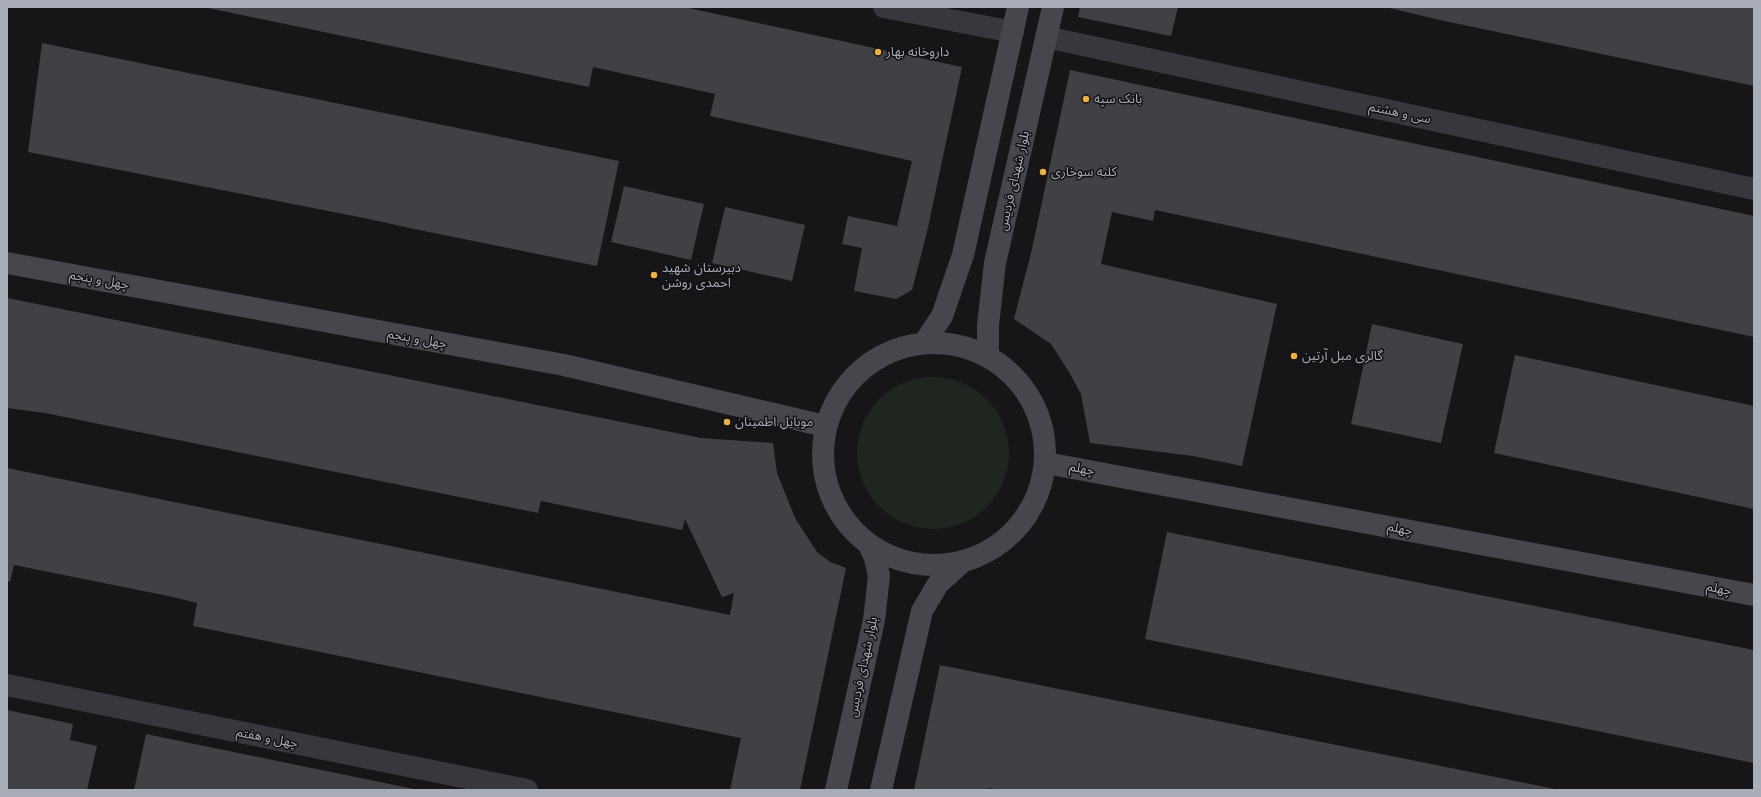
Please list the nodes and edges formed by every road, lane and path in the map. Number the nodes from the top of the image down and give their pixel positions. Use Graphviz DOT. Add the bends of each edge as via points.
graph roads {
  1 [pos="884,7"];
  2 [pos="1018,7"];
  3 [pos="1053,7"];
  4 [pos="1013,32"];
  5 [pos="1046,37"];
  6 [pos="1754,189"];
  7 [pos="7,263"];
  8 [pos="924,343"];
  9 [pos="988,356"];
  10 [pos="825,426"];
  11 [pos="1046,463"];
  12 [pos="869,545"];
  13 [pos="961,563"];
  14 [pos="1754,595"];
  15 [pos="7,685"];
  16 [pos="527,790"];
  17 [pos="836,790"];
  18 [pos="881,790"];
  1 -- 4 [label="street"];
  2 -- 4 [label="main road"];
  3 -- 5 [label="main road, بلوار شهدای فردیس"];
  4 -- 8 [label="main road" via="963,255 942,316"];
  5 -- 6 [label="street, سی و هشتم"];
  5 -- 9 [label="main road, بلوار شهدای فردیس" via="996,264 988,325"];
  7 -- 10 [label="main road, چهل و پنجم" via="564,366"];
  8 -- 9 [label="main road" via="954,344"];
  8 -- 10 [label="main road" via="893,349 864,367 840,394"];
  9 -- 11 [label="main road" via="1003,366 1028,393 1043,426"];
  10 -- 12 [label="main road" via="822,462 828,492 843,519"];
  11 -- 13 [label="main road" via="1038,497 1020,526 993,549"];
  11 -- 14 [label="main road, چهلم"];
  12 -- 13 [label="main road" via="893,558 927,566"];
  12 -- 17 [label="main road, بلوار شهدای فردیس" via="879,576 874,620"];
  13 -- 18 [label="main road" via="938,584 922,612"];
  15 -- 16 [label="street, چهل و هفتم"];
}
